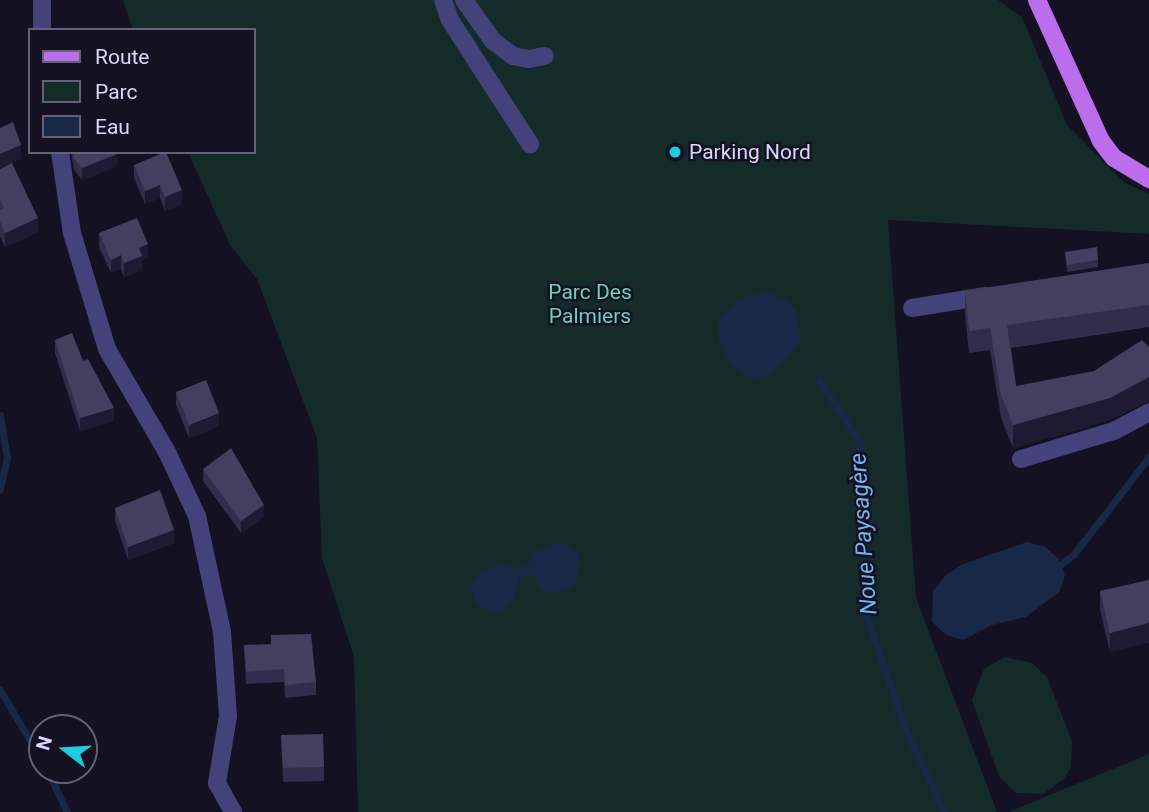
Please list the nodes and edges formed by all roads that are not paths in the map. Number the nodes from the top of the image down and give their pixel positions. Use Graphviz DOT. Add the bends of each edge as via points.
graph roads {
  1 [pos="42,0"];
  2 [pos="443,0"];
  3 [pos="464,0"];
  4 [pos="1037,0"];
  5 [pos="43,28"];
  6 [pos="545,56"];
  7 [pos="530,144"];
  8 [pos="60,154"];
  9 [pos="1149,179"];
  10 [pos="1004,293"];
  11 [pos="912,308"];
  12 [pos="1149,412"];
  13 [pos="1021,459"];
  14 [pos="233,812"];
  1 -- 5 [label="street"];
  2 -- 7 [label="street" via="450,20"];
  3 -- 6 [label="street" via="493,41 513,56"];
  4 -- 9 [label="main road" via="1101,141 1114,158"];
  8 -- 14 [label="street" via="72,233 107,349 173,463 197,516 222,632 228,716 217,783"];
  10 -- 11 [label="street"];
  12 -- 13 [label="street" via="1114,431"];
}
